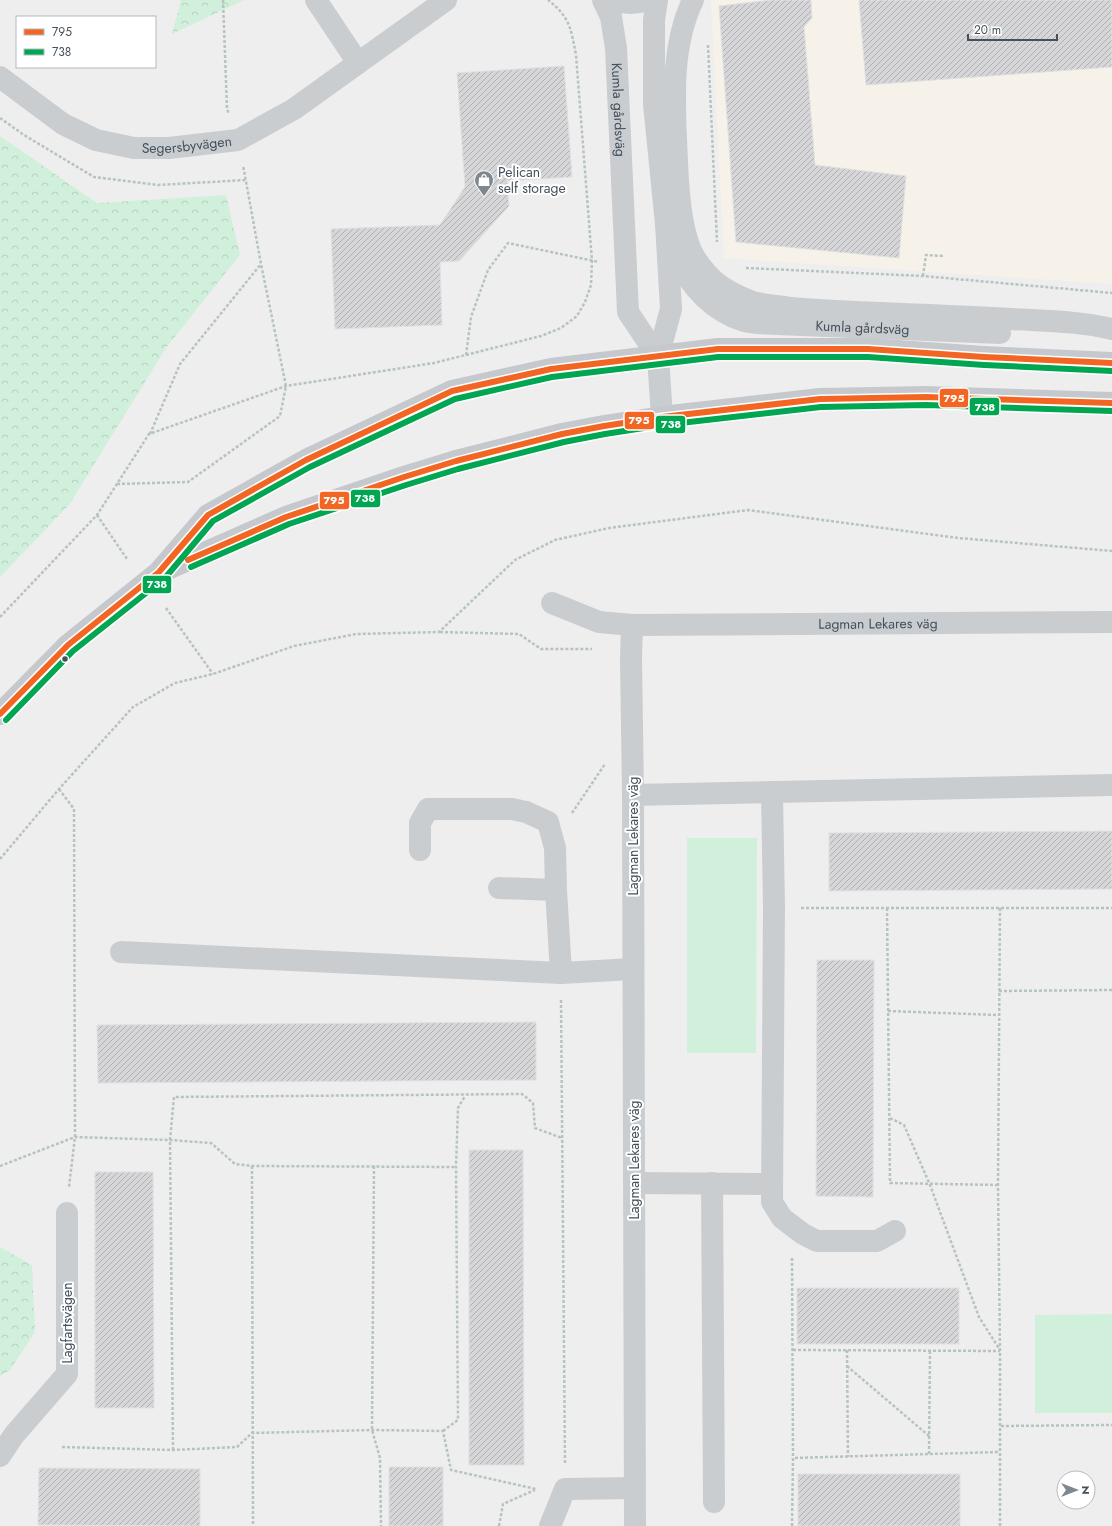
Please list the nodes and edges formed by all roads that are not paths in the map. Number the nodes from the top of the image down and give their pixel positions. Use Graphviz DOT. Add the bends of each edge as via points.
graph roads {
  1 [pos="316,0"];
  2 [pos="446,0"];
  3 [pos="603,0"];
  4 [pos="611,0"];
  5 [pos="648,0"];
  6 [pos="657,0"];
  7 [pos="692,0"];
  8 [pos="358,63"];
  9 [pos="0,77"];
  10 [pos="666,224"];
  11 [pos="1112,329"];
  12 [pos="1112,340"];
  13 [pos="658,357"];
  14 [pos="1112,363"];
  15 [pos="1112,404"];
  16 [pos="662,417"];
  17 [pos="159,572"];
  18 [pos="552,603"];
  19 [pos="1112,622"];
  20 [pos="632,626"];
  21 [pos="0,714"];
  22 [pos="1112,785"];
  23 [pos="772,793"];
  24 [pos="633,795"];
  25 [pos="420,850"];
  26 [pos="499,888"];
  27 [pos="556,890"];
  28 [pos="121,952"];
  29 [pos="633,969"];
  30 [pos="561,973"];
  31 [pos="634,1183"];
  32 [pos="712,1183"];
  33 [pos="772,1184"];
  34 [pos="67,1213"];
  35 [pos="895,1231"];
  36 [pos="0,1456"];
  37 [pos="635,1488"];
  38 [pos="714,1502"];
  39 [pos="550,1526"];
  40 [pos="635,1526"];
  1 -- 8 [label="street"];
  2 -- 8 [label="street, Segersbyvägen"];
  3 -- 13 [label="street, Kumla gårdsväg" via="611,17 616,48 628,312"];
  4 -- 5 [label="street" via="620,3 639,3"];
  6 -- 10 [label="street, Kumla gårdsväg" via="654,20 654,104"];
  7 -- 11 [label="street" via="686,13 679,45 675,80 678,173 688,244 695,258 714,281 753,302 778,306 1072,322"];
  8 -- 9 [label="street, Segersbyvägen" via="294,109 238,140 169,148 134,148 96,140 63,124"];
  10 -- 12 [label="street, Kumla gårdsväg" via="677,259 689,281 723,313 744,321"];
  10 -- 13 [label="street, Kumla gårdsväg" via="671,309"];
  13 -- 14 [label="main road" via="718,349 868,349"];
  13 -- 16 [label="street, Kumla gårdsväg"];
  13 -- 17 [label="main road" via="551,369 452,391 306,460 208,515"];
  15 -- 16 [label="main road" via="926,397 820,399"];
  16 -- 17 [label="main road" via="562,434 456,460 286,517"];
  17 -- 21 [label="main road" via="68,644"];
  18 -- 20 [label="street" via="599,622"];
  19 -- 20 [label="street, Lagman Lekares väg"];
  20 -- 24 [label="street, Lagman Lekares väg"];
  22 -- 23 [label="street"];
  23 -- 24 [label="street"];
  23 -- 33 [label="street"];
  24 -- 29 [label="street, Lagman Lekares väg"];
  25 -- 27 [label="street" via="420,823 428,809 526,812 548,822 554,848"];
  26 -- 27 [label="street"];
  27 -- 30 [label="street"];
  28 -- 30 [label="street"];
  29 -- 30 [label="street"];
  29 -- 31 [label="street, Lagman Lekares väg"];
  31 -- 32 [label="street"];
  31 -- 37 [label="street, Lagman Lekares väg"];
  32 -- 33 [label="street"];
  32 -- 38 [label="street"];
  33 -- 35 [label="street" via="772,1202 782,1218 816,1241 877,1241"];
  34 -- 36 [label="street, Lagfartsvägen" via="67,1374 14,1435"];
  37 -- 39 [label="street" via="565,1489"];
  37 -- 40 [label="street, Lagman Lekares väg"];
}
